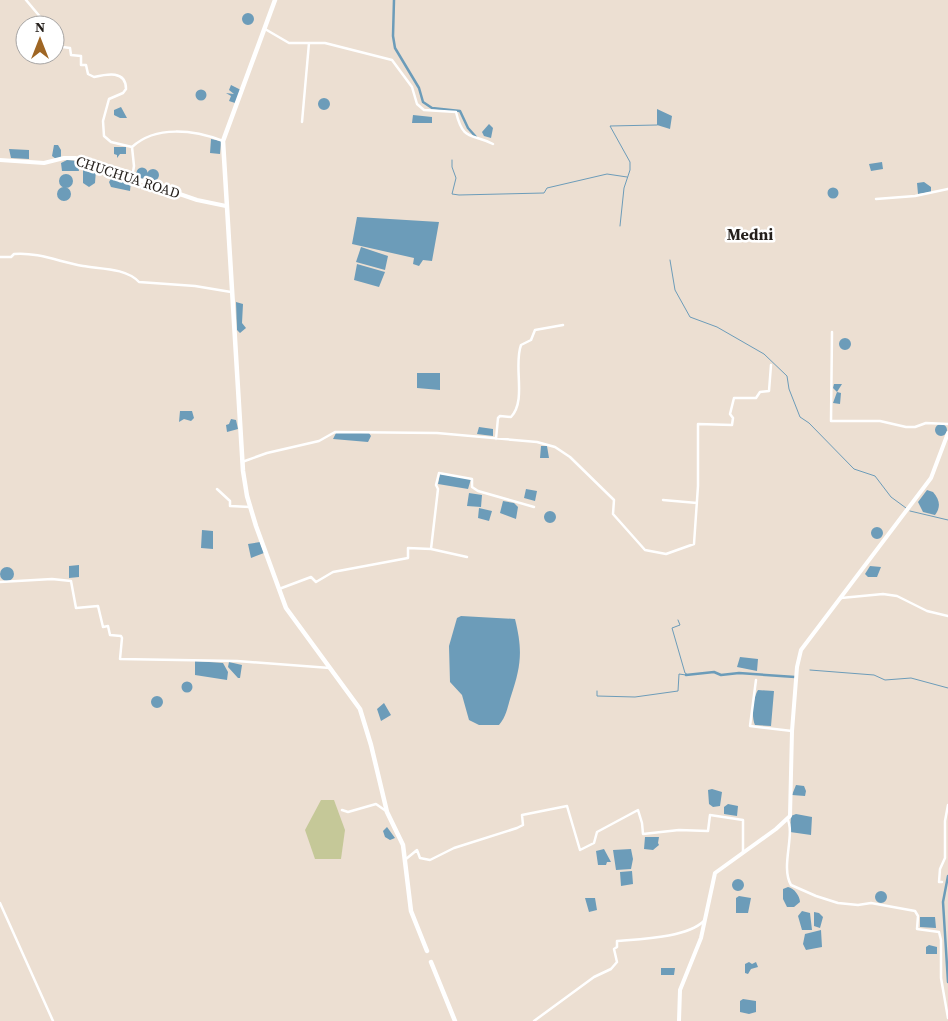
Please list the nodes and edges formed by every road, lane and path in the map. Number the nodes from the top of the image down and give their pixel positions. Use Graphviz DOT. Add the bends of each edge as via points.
graph roads {
  1 [pos="26,0"];
  2 [pos="275,0"];
  3 [pos="39,15"];
  4 [pos="264,28"];
  5 [pos="309,43"];
  6 [pos="65,47"];
  7 [pos="302,122"];
  8 [pos="223,141"];
  9 [pos="493,144"];
  10 [pos="132,147"];
  11 [pos="0,160"];
  12 [pos="132,178"];
  13 [pos="948,189"];
  14 [pos="876,199"];
  15 [pos="226,206"];
  16 [pos="0,257"];
  17 [pos="231,292"];
  18 [pos="563,325"];
  19 [pos="832,332"];
  20 [pos="771,365"];
  21 [pos="948,424"];
  22 [pos="948,433"];
  23 [pos="496,439"];
  24 [pos="242,462"];
  25 [pos="217,489"];
  26 [pos="663,500"];
  27 [pos="697,503"];
  28 [pos="534,506"];
  29 [pos="250,507"];
  30 [pos="431,549"];
  31 [pos="467,557"];
  32 [pos="0,582"];
  33 [pos="279,589"];
  34 [pos="841,598"];
  35 [pos="948,616"];
  36 [pos="331,668"];
  37 [pos="756,680"];
  38 [pos="792,731"];
  39 [pos="948,805"];
  40 [pos="342,810"];
  41 [pos="387,812"];
  42 [pos="787,818"];
  43 [pos="743,852"];
  44 [pos="405,860"];
  45 [pos="942,882"];
  46 [pos="0,903"];
  47 [pos="704,921"];
  48 [pos="427,951"];
  49 [pos="431,962"];
  50 [pos="948,1018"];
  51 [pos="53,1021"];
  52 [pos="455,1021"];
  53 [pos="534,1021"];
  54 [pos="679,1021"];
  1 -- 3 [label="street"];
  2 -- 4 [label="main road"];
  4 -- 5 [label="street" via="289,43"];
  4 -- 8 [label="main road"];
  5 -- 7 [label="street"];
  5 -- 9 [label="street" via="325,43 392,60 412,86 417,104 424,110 456,112 464,132"];
  6 -- 10 [label="street" via="70,48 71,55 81,56 81,65 86,65 88,74 94,78 112,74 126,80 123,93 109,99 103,121 104,136 111,142"];
  8 -- 10 [label="street" via="184,131 145,137"];
  8 -- 15 [label="main road"];
  10 -- 12 [label="street"];
  11 -- 12 [label="street, CHUCHUA ROAD" via="44,164 75,158"];
  12 -- 15 [label="street, CHUCHUA ROAD" via="204,203"];
  13 -- 14 [label="street"];
  15 -- 17 [label="main road"];
  16 -- 17 [label="street" via="12,257 14,254 40,256 133,276 139,282"];
  17 -- 24 [label="main road"];
  18 -- 23 [label="street" via="536,330 531,340 521,345 515,413 511,417 498,418"];
  19 -- 21 [label="street" via="831,421 880,420 906,427 926,423"];
  20 -- 27 [label="street" via="769,391 760,392 756,398 734,398 730,414 732,425 698,424"];
  22 -- 34 [label="street" via="931,478"];
  23 -- 24 [label="street" via="437,433 336,432 318,441"];
  23 -- 27 [label="street" via="537,442 555,447 570,457 614,500 613,514 645,550 666,554 694,544"];
  24 -- 29 [label="main road"];
  25 -- 29 [label="street" via="230,500 230,506"];
  26 -- 27 [label="street"];
  28 -- 30 [label="street" via="478,491 472,487 472,478 439,473"];
  29 -- 33 [label="main road"];
  30 -- 31 [label="street"];
  30 -- 33 [label="street" via="408,548 408,558 333,572 316,582 311,577"];
  32 -- 36 [label="street" via="71,581 76,608 98,606 103,627 108,626 110,635 121,636 120,658 237,661"];
  33 -- 36 [label="main road" via="286,608"];
  34 -- 35 [label="street" via="890,595"];
  34 -- 38 [label="street" via="801,650"];
  36 -- 41 [label="main road" via="360,709"];
  37 -- 38 [label="street" via="750,726"];
  38 -- 42 [label="street" via="790,816"];
  39 -- 45 [label="street" via="945,858 940,869 939,882"];
  40 -- 41 [label="street" via="348,814 376,804"];
  41 -- 44 [label="main road" via="403,845"];
  42 -- 43 [label="street"];
  42 -- 50 [label="street" via="790,824 788,862 791,885 838,903 871,903 915,911 917,929 939,932 941,978"];
  43 -- 44 [label="street" via="743,820 710,815 708,831 643,834 638,810 597,832 594,843 580,850 567,806 522,815 523,825 518,828 454,848 430,860 420,858 417,850"];
  43 -- 47 [label="street" via="715,874"];
  44 -- 48 [label="main road" via="411,912"];
  46 -- 51 [label="street"];
  47 -- 53 [label="street" via="674,934 617,941 614,949 617,962 611,969 594,977"];
  47 -- 54 [label="street" via="696,953 680,990"];
  49 -- 52 [label="main road"];
}
